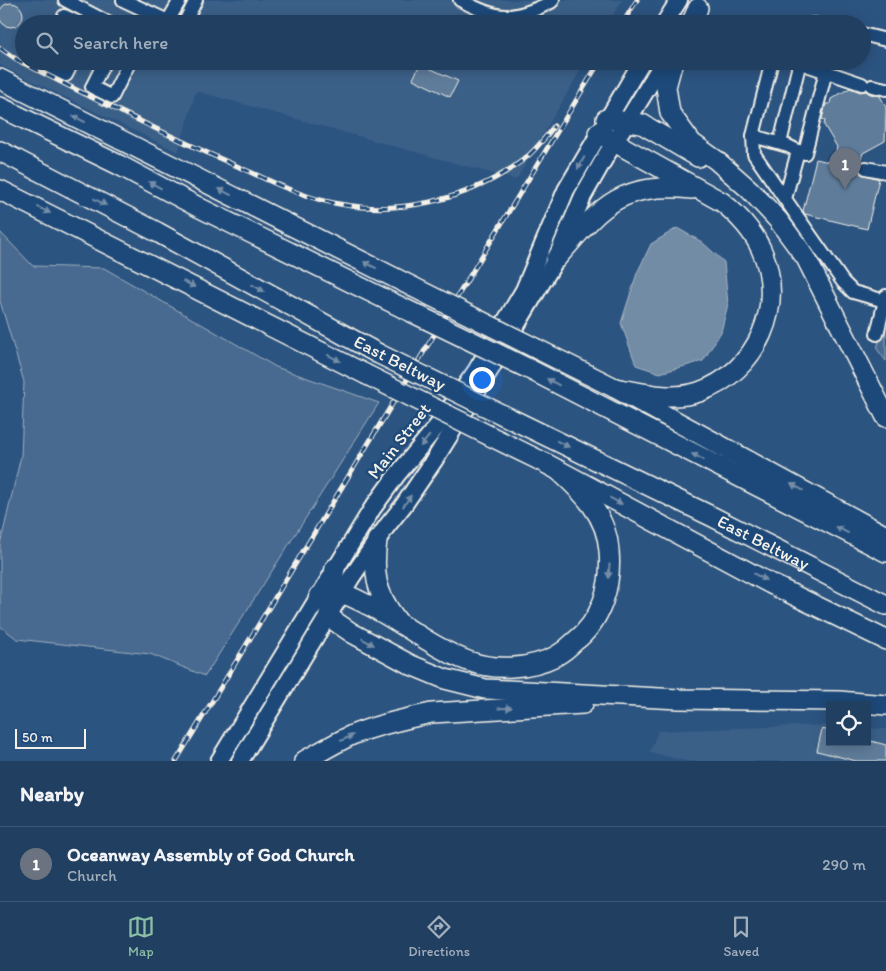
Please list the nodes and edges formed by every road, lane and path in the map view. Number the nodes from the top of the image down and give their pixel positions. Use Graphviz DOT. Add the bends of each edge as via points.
graph roads {
  1 [pos="65,0"];
  2 [pos="124,0"];
  3 [pos="180,0"];
  4 [pos="195,0"];
  5 [pos="460,0"];
  6 [pos="553,0"];
  7 [pos="679,0"];
  8 [pos="94,15"];
  9 [pos="154,15"];
  10 [pos="172,15"];
  11 [pos="188,15"];
  12 [pos="500,15"];
  13 [pos="516,15"];
  14 [pos="670,15"];
  15 [pos="871,36"];
  16 [pos="886,40"];
  17 [pos="56,70"];
  18 [pos="68,70"];
  19 [pos="100,70"];
  20 [pos="126,70"];
  21 [pos="637,70"];
  22 [pos="658,70"];
  23 [pos="671,70"];
  24 [pos="770,70"];
  25 [pos="796,70"];
  26 [pos="823,70"];
  27 [pos="826,71"];
  28 [pos="0,79"];
  29 [pos="886,89"];
  30 [pos="0,107"];
  31 [pos="626,122"];
  32 [pos="606,131"];
  33 [pos="753,136"];
  34 [pos="780,143"];
  35 [pos="0,151"];
  36 [pos="798,151"];
  37 [pos="0,155"];
  38 [pos="866,168"];
  39 [pos="886,172"];
  40 [pos="57,180"];
  41 [pos="0,190"];
  42 [pos="699,190"];
  43 [pos="750,190"];
  44 [pos="785,199"];
  45 [pos="556,259"];
  46 [pos="885,299"];
  47 [pos="877,334"];
  48 [pos="615,388"];
  49 [pos="886,417"];
  50 [pos="558,470"];
  51 [pos="886,536"];
  52 [pos="377,540"];
  53 [pos="886,552"];
  54 [pos="335,568"];
  55 [pos="330,594"];
  56 [pos="886,604"];
  57 [pos="330,614"];
  58 [pos="396,620"];
  59 [pos="886,640"];
  60 [pos="679,699"];
  61 [pos="886,705"];
  62 [pos="219,761"];
  63 [pos="240,761"];
  64 [pos="304,761"];
  1 -- 8 [label="street"];
  2 -- 9 [label="street"];
  3 -- 10 [label="street"];
  4 -- 11 [label="street"];
  5 -- 12 [label="street" via="484,12"];
  6 -- 13 [label="street" via="527,14"];
  7 -- 14 [label="main road"];
  15 -- 16 [label="street"];
  17 -- 18 [label="street" via="66,75"];
  19 -- 20 [label="street" via="92,87 112,97"];
  21 -- 32 [label="main road, Main Street"];
  22 -- 31 [label="main road"];
  23 -- 43 [label="highway" via="666,87 670,113 692,143"];
  24 -- 33 [label="street"];
  25 -- 34 [label="street"];
  26 -- 27 [label="street"];
  27 -- 29 [label="street"];
  27 -- 36 [label="street" via="805,153"];
  48 -- 28 [label="highway, one-way, bridge"];
  53 -- 30 [label="highway, one-way, bridge" via="529,369"];
  31 -- 32 [label="highway"];
  31 -- 43 [label="highway" via="642,124"];
  32 -- 42 [label="highway"];
  32 -- 45 [label="main road, Main Street" via="584,196"];
  32 -- 54 [label="main road, Main Street, one-way" via="566,190 524,290 476,371 391,483"];
  33 -- 34 [label="street"];
  33 -- 44 [label="street" via="754,154"];
  34 -- 36 [label="street"];
  35 -- 40 [label="highway, East Beltway"];
  36 -- 44 [label="street"];
  37 -- 40 [label="highway"];
  38 -- 39 [label="street"];
  40 -- 56 [label="highway, East Beltway, one-way, bridge" via="377,353"];
  41 -- 50 [label="highway, one-way, bridge"];
  42 -- 45 [label="highway" via="646,189 613,201 597,212"];
  42 -- 48 [label="highway" via="736,214 762,250 771,285 763,333 748,358 725,379 698,392 655,396"];
  43 -- 49 [label="highway" via="778,220 806,258"];
  44 -- 46 [label="street" via="843,282 853,292"];
  52 -- 45 [label="main road, Main Street, one-way" via="435,459"];
  46 -- 47 [label="street"];
  51 -- 48 [label="highway, one-way"];
  50 -- 58 [label="highway, one-way" via="592,504 603,525 609,547 606,596 596,618 580,638 557,655 539,663 515,668 489,666 448,652"];
  50 -- 59 [label="highway, one-way" via="772,584"];
  52 -- 55 [label="main road, Main Street"];
  52 -- 58 [label="highway" via="375,577"];
  54 -- 55 [label="highway"];
  55 -- 57 [label="highway"];
  55 -- 58 [label="highway"];
  55 -- 62 [label="main road, Main Street"];
  57 -- 60 [label="highway, one-way" via="333,620 352,633 411,665 485,688"];
  57 -- 63 [label="main road"];
  60 -- 61 [label="highway" via="839,700"];
  64 -- 60 [label="highway, one-way" via="354,734 432,713"];
}
